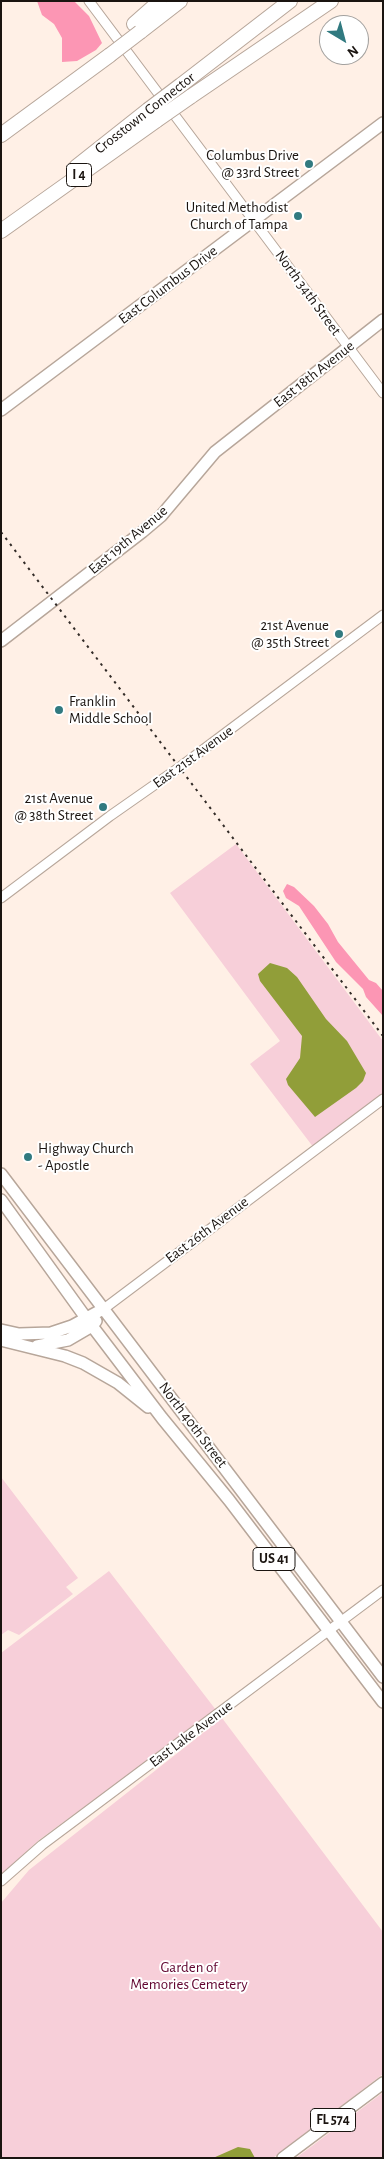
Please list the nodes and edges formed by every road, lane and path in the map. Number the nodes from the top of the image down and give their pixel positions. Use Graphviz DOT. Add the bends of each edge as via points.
graph roads {
  1 [pos="89,1"];
  2 [pos="160,1"];
  3 [pos="180,1"];
  4 [pos="290,1"];
  5 [pos="331,1"];
  6 [pos="137,28"];
  7 [pos="153,115"];
  8 [pos="383,124"];
  9 [pos="2,134"];
  10 [pos="254,220"];
  11 [pos="1,227"];
  12 [pos="1,231"];
  13 [pos="383,320"];
  14 [pos="348,347"];
  15 [pos="383,393"];
  16 [pos="1,410"];
  17 [pos="244,428"];
  18 [pos="383,614"];
  19 [pos="1,641"];
  20 [pos="1,898"];
  21 [pos="383,1099"];
  22 [pos="1,1174"];
  23 [pos="1,1200"];
  24 [pos="105,1308"];
  25 [pos="89,1322"];
  26 [pos="1,1330"];
  27 [pos="1,1340"];
  28 [pos="27,1346"];
  29 [pos="162,1418"];
  30 [pos="383,1590"];
  31 [pos="341,1622"];
  32 [pos="329,1630"];
  33 [pos="383,1676"];
  34 [pos="383,1702"];
  35 [pos="1,1881"];
  36 [pos="383,2082"];
  37 [pos="283,2158"];
  1 -- 10 [label="street, North 34th Street"];
  2 -- 6 [label="highway"];
  3 -- 6 [label="highway"];
  4 -- 7 [label="highway, Crosstown Connector, bridge" via="181,85"];
  5 -- 7 [label="highway, I 4, bridge" via="190,97"];
  6 -- 9 [label="highway, bridge"];
  7 -- 11 [label="highway, Crosstown Connector"];
  7 -- 12 [label="highway, I 4"];
  8 -- 10 [label="main road, East Columbus Drive"];
  10 -- 14 [label="street, North 34th Street"];
  10 -- 16 [label="main road, East Columbus Drive"];
  13 -- 14 [label="main road, East 18th Avenue"];
  14 -- 15 [label="street, North 34th Street"];
  14 -- 17 [label="main road, East 18th Avenue"];
  17 -- 19 [label="main road, East 19th Avenue" via="215,452 161,516"];
  18 -- 20 [label="street, East 21st Avenue"];
  21 -- 24 [label="street, East 26th Avenue"];
  22 -- 24 [label="main road, North 40th Street"];
  23 -- 25 [label="main road, North 40th Street"];
  24 -- 25 [label="main road"];
  24 -- 31 [label="main road, North 40th Street / US 41"];
  25 -- 26 [label="main road" via="51,1333 19,1334"];
  25 -- 28 [label="main road" via="78,1335 56,1344"];
  25 -- 29 [label="main road, North 40th Street"];
  27 -- 28 [label="main road, US 41"];
  28 -- 29 [label="main road, US 41" via="65,1356 98,1370"];
  29 -- 32 [label="main road, North 40th Street / US 41"];
  30 -- 31 [label="street, East Lake Avenue"];
  31 -- 32 [label="street, East Lake Avenue"];
  31 -- 33 [label="main road, North 40th Street / US 41"];
  32 -- 34 [label="main road, North 40th Street / US 41"];
  32 -- 35 [label="street, East Lake Avenue" via="42,1845"];
  36 -- 37 [label="main road, FL 574"];
}
